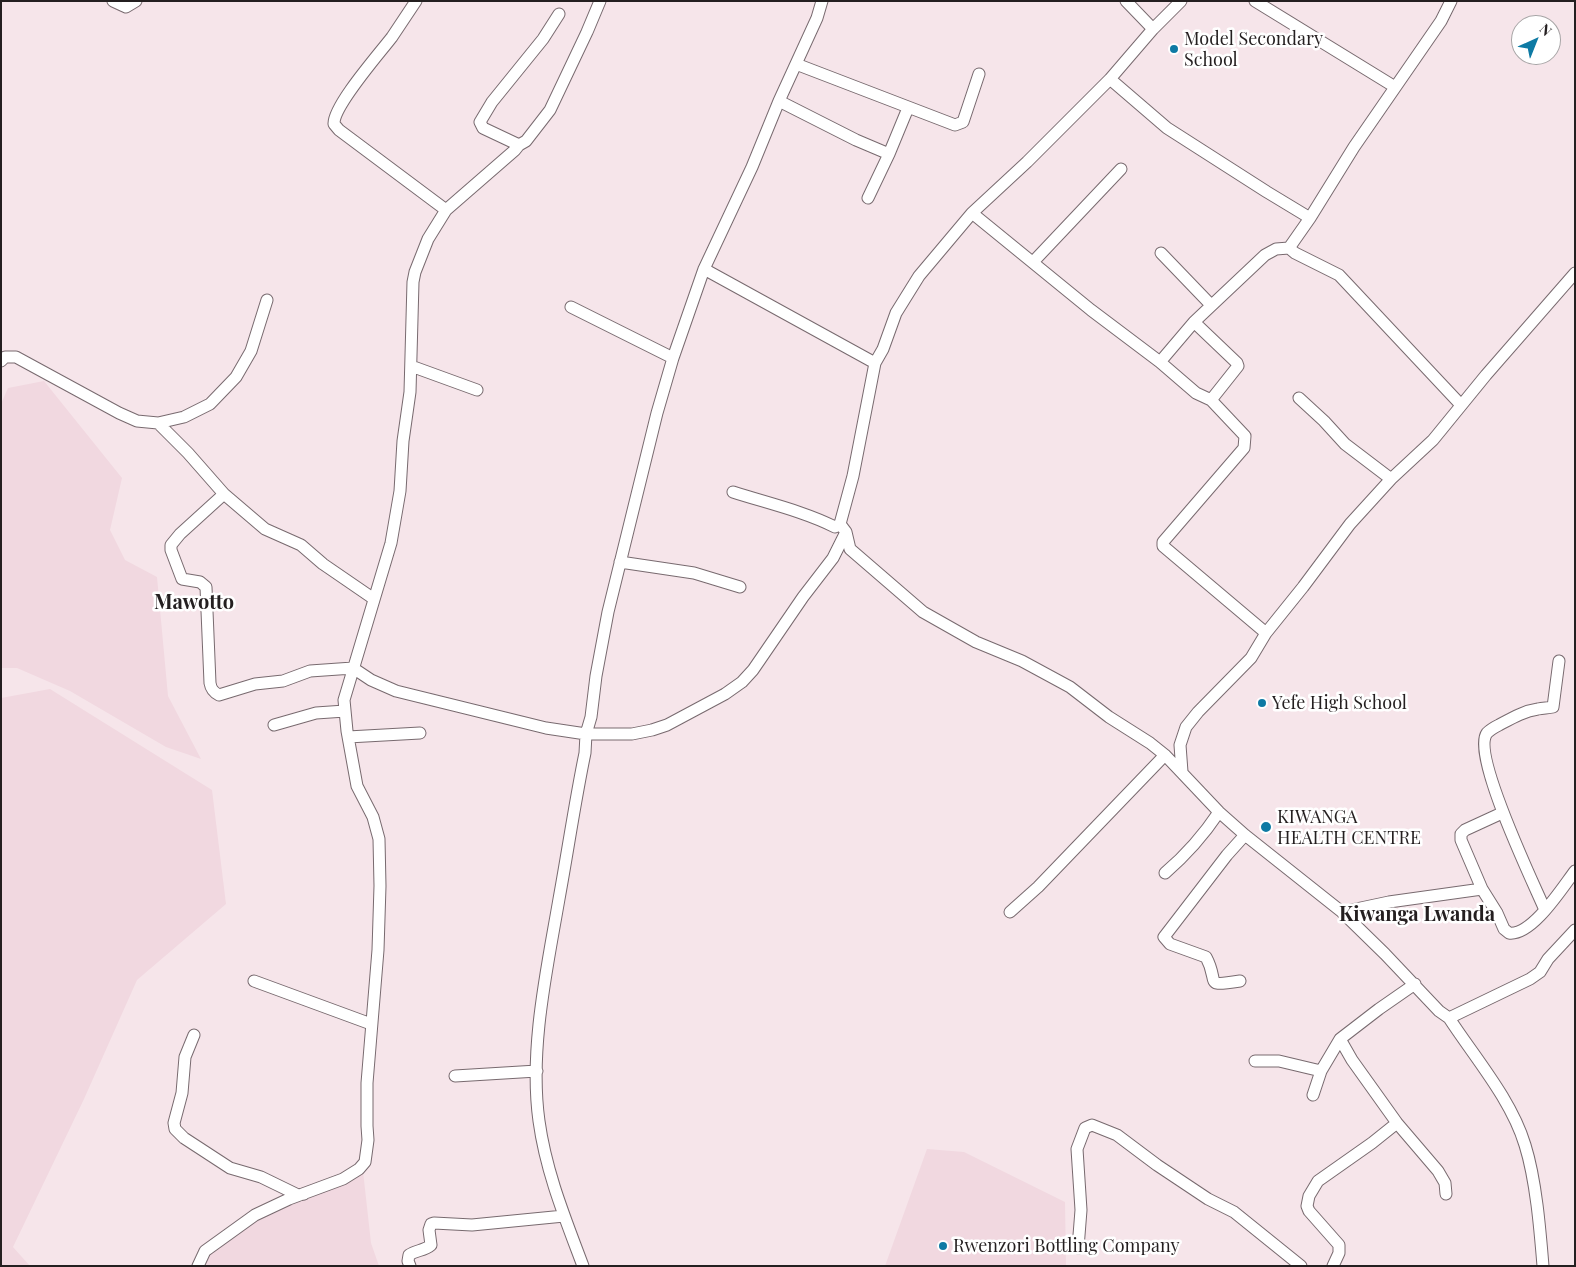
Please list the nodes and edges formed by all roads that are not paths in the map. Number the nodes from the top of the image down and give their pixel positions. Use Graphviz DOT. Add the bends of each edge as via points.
graph roads {
  1 [pos="113,1"];
  2 [pos="136,1"];
  3 [pos="416,1"];
  4 [pos="600,1"];
  5 [pos="822,1"];
  6 [pos="1126,1"];
  7 [pos="1181,1"];
  8 [pos="1255,1"];
  9 [pos="1451,1"];
  10 [pos="559,14"];
  11 [pos="1153,29"];
  12 [pos="796,64"];
  13 [pos="979,74"];
  14 [pos="1110,79"];
  15 [pos="1395,87"];
  16 [pos="779,101"];
  17 [pos="908,108"];
  18 [pos="519,145"];
  19 [pos="889,154"];
  20 [pos="1121,169"];
  21 [pos="868,198"];
  22 [pos="446,210"];
  23 [pos="972,214"];
  24 [pos="1310,218"];
  25 [pos="1289,248"];
  26 [pos="1161,253"];
  27 [pos="1033,262"];
  28 [pos="704,269"];
  29 [pos="1575,273"];
  30 [pos="267,300"];
  31 [pos="1211,305"];
  32 [pos="571,306"];
  33 [pos="1194,322"];
  34 [pos="673,358"];
  35 [pos="1,361"];
  36 [pos="1160,362"];
  37 [pos="875,363"];
  38 [pos="411,366"];
  39 [pos="477,390"];
  40 [pos="1299,398"];
  41 [pos="1211,400"];
  42 [pos="1461,405"];
  43 [pos="158,424"];
  44 [pos="1391,479"];
  45 [pos="733,492"];
  46 [pos="224,494"];
  47 [pos="843,528"];
  48 [pos="620,562"];
  49 [pos="740,587"];
  50 [pos="374,600"];
  51 [pos="1266,633"];
  52 [pos="1559,661"];
  53 [pos="353,668"];
  54 [pos="345,712"];
  55 [pos="274,725"];
  56 [pos="420,733"];
  57 [pos="586,734"];
  58 [pos="348,737"];
  59 [pos="1165,755"];
  60 [pos="1182,772"];
  61 [pos="1219,812"];
  62 [pos="1502,813"];
  63 [pos="1244,835"];
  64 [pos="1575,871"];
  65 [pos="1164,873"];
  66 [pos="1482,889"];
  67 [pos="1545,910"];
  68 [pos="1010,912"];
  69 [pos="1342,912"];
  70 [pos="1575,930"];
  71 [pos="254,981"];
  72 [pos="1240,981"];
  73 [pos="1415,984"];
  74 [pos="1449,1018"];
  75 [pos="371,1024"];
  76 [pos="194,1035"];
  77 [pos="1340,1039"];
  78 [pos="1255,1061"];
  79 [pos="537,1071"];
  80 [pos="1321,1071"];
  81 [pos="455,1076"];
  82 [pos="1313,1095"];
  83 [pos="1397,1123"];
  84 [pos="307,1194"];
  85 [pos="1446,1194"];
  86 [pos="564,1216"];
  87 [pos="1078,1248"];
  88 [pos="198,1266"];
  89 [pos="410,1266"];
  90 [pos="584,1266"];
  91 [pos="1302,1266"];
  92 [pos="1333,1266"];
  93 [pos="1543,1266"];
  1 -- 2 [label="street" via="126,7"];
  3 -- 22 [label="street" via="343,102 334,124"];
  4 -- 18 [label="street" via="550,110 526,141"];
  5 -- 12 [label="street"];
  6 -- 11 [label="street"];
  7 -- 11 [label="street"];
  8 -- 15 [label="street"];
  9 -- 15 [label="street" via="1441,21"];
  10 -- 18 [label="street" via="480,122 483,128"];
  11 -- 14 [label="street"];
  12 -- 16 [label="street"];
  12 -- 17 [label="street"];
  13 -- 17 [label="street" via="960,124"];
  14 -- 23 [label="street"];
  14 -- 24 [label="street" via="1167,128"];
  15 -- 24 [label="street"];
  16 -- 19 [label="street"];
  16 -- 28 [label="street"];
  17 -- 19 [label="street"];
  18 -- 22 [label="street"];
  19 -- 21 [label="street"];
  20 -- 27 [label="street"];
  22 -- 38 [label="street" via="428,239 415,272"];
  23 -- 27 [label="street"];
  23 -- 37 [label="street" via="919,276 896,313"];
  24 -- 25 [label="street"];
  25 -- 31 [label="street" via="1265,255"];
  25 -- 42 [label="street" via="1339,276"];
  26 -- 31 [label="street"];
  27 -- 36 [label="street"];
  28 -- 34 [label="street"];
  28 -- 37 [label="street"];
  29 -- 42 [label="street"];
  30 -- 43 [label="street" via="252,350 236,377 210,404"];
  31 -- 33 [label="street"];
  32 -- 34 [label="street"];
  33 -- 36 [label="street"];
  33 -- 41 [label="street" via="1238,366"];
  34 -- 48 [label="street" via="656,413"];
  35 -- 43 [label="street" via="5,357 16,357 118,413 137,421"];
  36 -- 41 [label="street" via="1196,393"];
  37 -- 47 [label="street"];
  38 -- 39 [label="street"];
  38 -- 50 [label="street" via="400,491 391,543"];
  40 -- 44 [label="street" via="1345,444"];
  41 -- 51 [label="street" via="1245,436 1244,448 1163,542 1163,546"];
  42 -- 44 [label="street" via="1433,440"];
  43 -- 46 [label="street"];
  44 -- 51 [label="street" via="1350,524"];
  45 -- 47 [label="street"];
  46 -- 50 [label="street" via="265,529 301,545"];
  46 -- 53 [label="street" via="171,545 182,578 203,583 207,592 211,689 219,695 255,684 283,681 310,671"];
  47 -- 57 [label="street" via="833,558 802,597 763,658 742,682 667,725 632,734"];
  47 -- 59 [label="street" via="850,549 923,612 976,642 1022,661 1070,687"];
  48 -- 49 [label="street" via="694,573"];
  48 -- 57 [label="street"];
  50 -- 53 [label="street"];
  51 -- 60 [label="street" via="1251,658 1186,726 1180,745"];
  52 -- 62 [label="street" via="1554,707 1518,714 1484,737 1485,757"];
  53 -- 54 [label="street" via="344,700"];
  53 -- 57 [label="street" via="396,691 546,728"];
  54 -- 55 [label="street" via="316,713"];
  54 -- 58 [label="street"];
  56 -- 58 [label="street"];
  57 -- 79 [label="street" via="545,975"];
  58 -- 75 [label="street" via="357,786 373,817 379,839 378,940"];
  59 -- 60 [label="street"];
  59 -- 68 [label="street"];
  60 -- 61 [label="street"];
  61 -- 63 [label="street"];
  61 -- 65 [label="street" via="1190,850"];
  62 -- 66 [label="street" via="1461,834"];
  62 -- 67 [label="street"];
  63 -- 69 [label="street"];
  63 -- 72 [label="street" via="1164,937 1170,944 1206,957 1215,983"];
  64 -- 67 [label="street"];
  66 -- 67 [label="street" via="1508,933 1519,932"];
  66 -- 69 [label="street"];
  69 -- 73 [label="street"];
  70 -- 74 [label="street" via="1540,972 1530,979"];
  71 -- 75 [label="street"];
  73 -- 74 [label="street"];
  73 -- 77 [label="street"];
  74 -- 93 [label="street" via="1496,1087 1525,1144"];
  75 -- 84 [label="street" via="365,1162 343,1179"];
  76 -- 84 [label="street" via="184,1057 175,1129 230,1168 298,1195"];
  77 -- 80 [label="street"];
  77 -- 83 [label="street"];
  78 -- 80 [label="street" via="1279,1061"];
  79 -- 81 [label="street"];
  79 -- 86 [label="street" via="538,1119 543,1146"];
  80 -- 82 [label="street"];
  83 -- 85 [label="street" via="1438,1171 1445,1183"];
  83 -- 92 [label="street" via="1318,1181 1311,1191 1309,1211 1338,1245 1339,1253"];
  84 -- 88 [label="street" via="255,1215 205,1251"];
  86 -- 89 [label="street" via="472,1226 434,1223 429,1230 431,1245 409,1255"];
  86 -- 90 [label="street"];
  87 -- 91 [label="street" via="1081,1210 1077,1149 1085,1128 1092,1125 1117,1135 1208,1199 1234,1212"];
}
